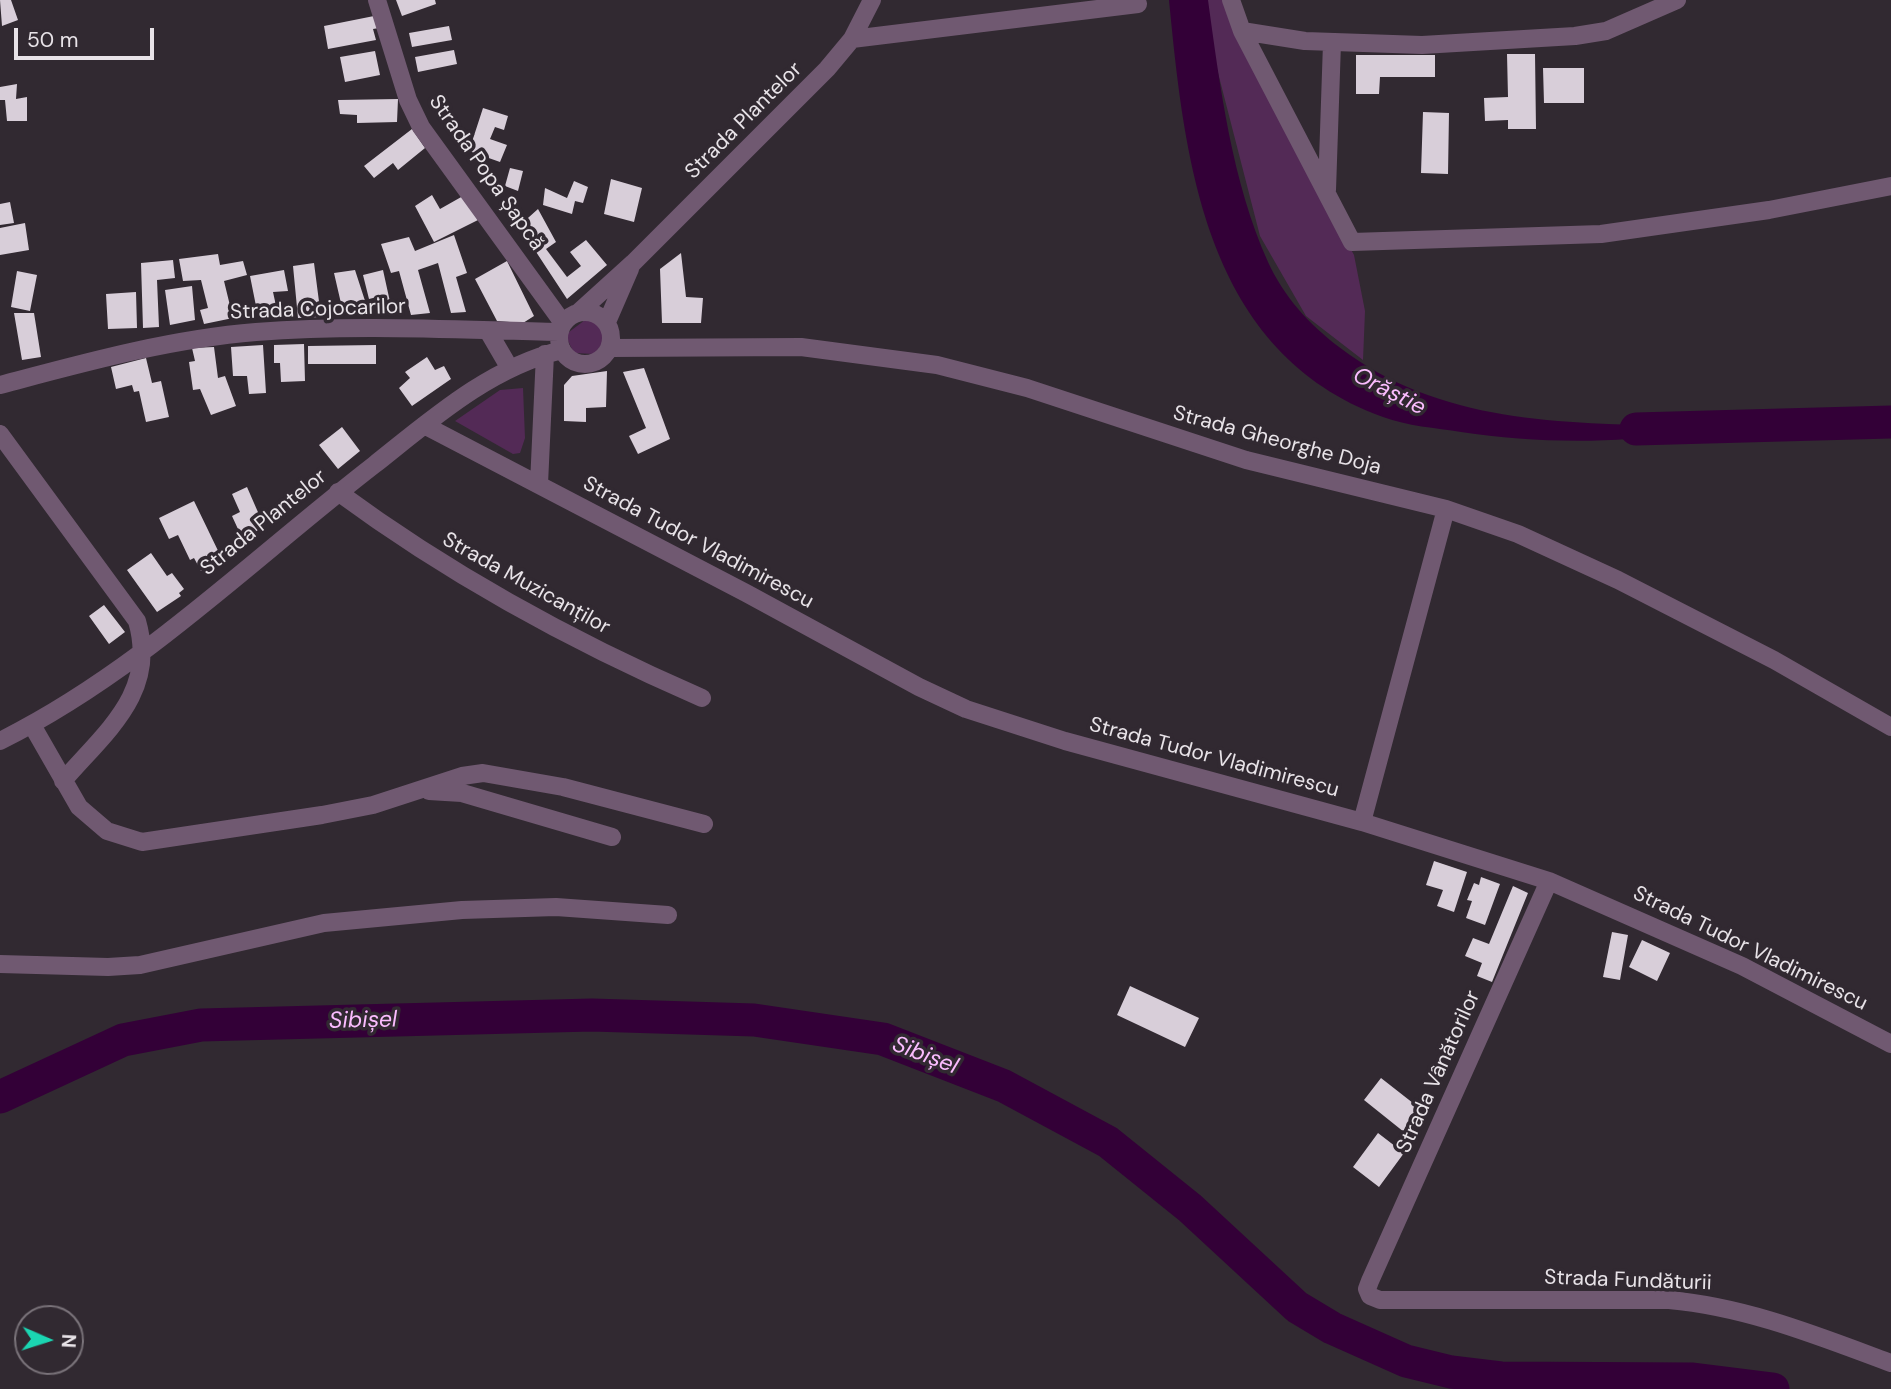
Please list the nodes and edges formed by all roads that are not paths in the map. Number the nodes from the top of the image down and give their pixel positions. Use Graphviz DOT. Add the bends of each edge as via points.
graph roads {
  1 [pos="377,0"];
  2 [pos="872,0"];
  3 [pos="1231,0"];
  4 [pos="1677,0"];
  5 [pos="1138,4"];
  6 [pos="1242,31"];
  7 [pos="852,39"];
  8 [pos="1332,43"];
  9 [pos="1891,186"];
  10 [pos="1327,193"];
  11 [pos="633,263"];
  12 [pos="579,312"];
  13 [pos="607,322"];
  14 [pos="488,331"];
  15 [pos="557,340"];
  16 [pos="610,348"];
  17 [pos="509,368"];
  18 [pos="0,385"];
  19 [pos="424,425"];
  20 [pos="0,434"];
  21 [pos="539,484"];
  22 [pos="338,492"];
  23 [pos="1446,509"];
  24 [pos="143,654"];
  25 [pos="702,698"];
  26 [pos="32,725"];
  27 [pos="1891,727"];
  28 [pos="0,741"];
  29 [pos="62,781"];
  30 [pos="419,791"];
  31 [pos="1362,822"];
  32 [pos="704,824"];
  33 [pos="612,837"];
  34 [pos="1549,881"];
  35 [pos="668,915"];
  36 [pos="0,964"];
  37 [pos="1891,1044"];
  38 [pos="1370,1281"];
  39 [pos="1891,1363"];
  1 -- 15 [label="street, Strada Popa Șapcă" via="421,127"];
  2 -- 7 [label="street, Strada Plantelor"];
  3 -- 6 [label="street"];
  4 -- 8 [label="street" via="1606,31 1575,36 1422,45"];
  5 -- 7 [label="street"];
  6 -- 8 [label="street"];
  6 -- 10 [label="street"];
  7 -- 11 [label="street, Strada Plantelor" via="801,97"];
  8 -- 10 [label="street"];
  9 -- 10 [label="street" via="1769,210 1601,234 1352,242"];
  11 -- 12 [label="street, Strada Plantelor"];
  11 -- 13 [label="street, Strada Plantelor"];
  12 -- 13 [label="street" via="595,313"];
  12 -- 15 [label="street"];
  13 -- 16 [label="street"];
  14 -- 15 [label="street, Strada Cojocarilor"];
  14 -- 17 [label="street"];
  14 -- 18 [label="street, Strada Cojocarilor" via="253,332 161,346"];
  15 -- 16 [label="street" via="574,362 582,364 599,361"];
  15 -- 17 [label="street, Strada Plantelor"];
  15 -- 21 [label="street"];
  16 -- 23 [label="street, Strada Gheorghe Doja" via="801,347 937,365 1027,388 1247,460"];
  17 -- 19 [label="street, Strada Plantelor"];
  19 -- 21 [label="street, Strada Tudor Vladimirescu"];
  19 -- 22 [label="street, Strada Plantelor"];
  20 -- 24 [label="street" via="137,621"];
  21 -- 31 [label="street, Strada Tudor Vladimirescu" via="966,709 1065,741"];
  22 -- 24 [label="street, Strada Plantelor"];
  22 -- 25 [label="street, Strada Muzicanților" via="396,535 503,601"];
  23 -- 27 [label="street, Strada Gheorghe Doja" via="1518,534 1618,580 1774,660"];
  23 -- 31 [label="street"];
  24 -- 26 [label="street, Strada Plantelor"];
  24 -- 29 [label="street" via="138,688 128,706"];
  26 -- 28 [label="street, Strada Plantelor"];
  26 -- 29 [label="street"];
  29 -- 30 [label="street" via="79,807 99,825 142,842 322,815"];
  30 -- 32 [label="street" via="462,776 510,776"];
  30 -- 33 [label="street" via="462,793"];
  31 -- 34 [label="street, Strada Tudor Vladimirescu"];
  34 -- 37 [label="street, Strada Tudor Vladimirescu" via="1730,960"];
  34 -- 38 [label="street, Strada Vânătorilor"];
  35 -- 36 [label="street" via="556,907 463,910 324,923 140,965"];
  38 -- 39 [label="street, Strada Fundăturii" via="1370,1296 1380,1300 1669,1300 1709,1304 1775,1321"];
}
